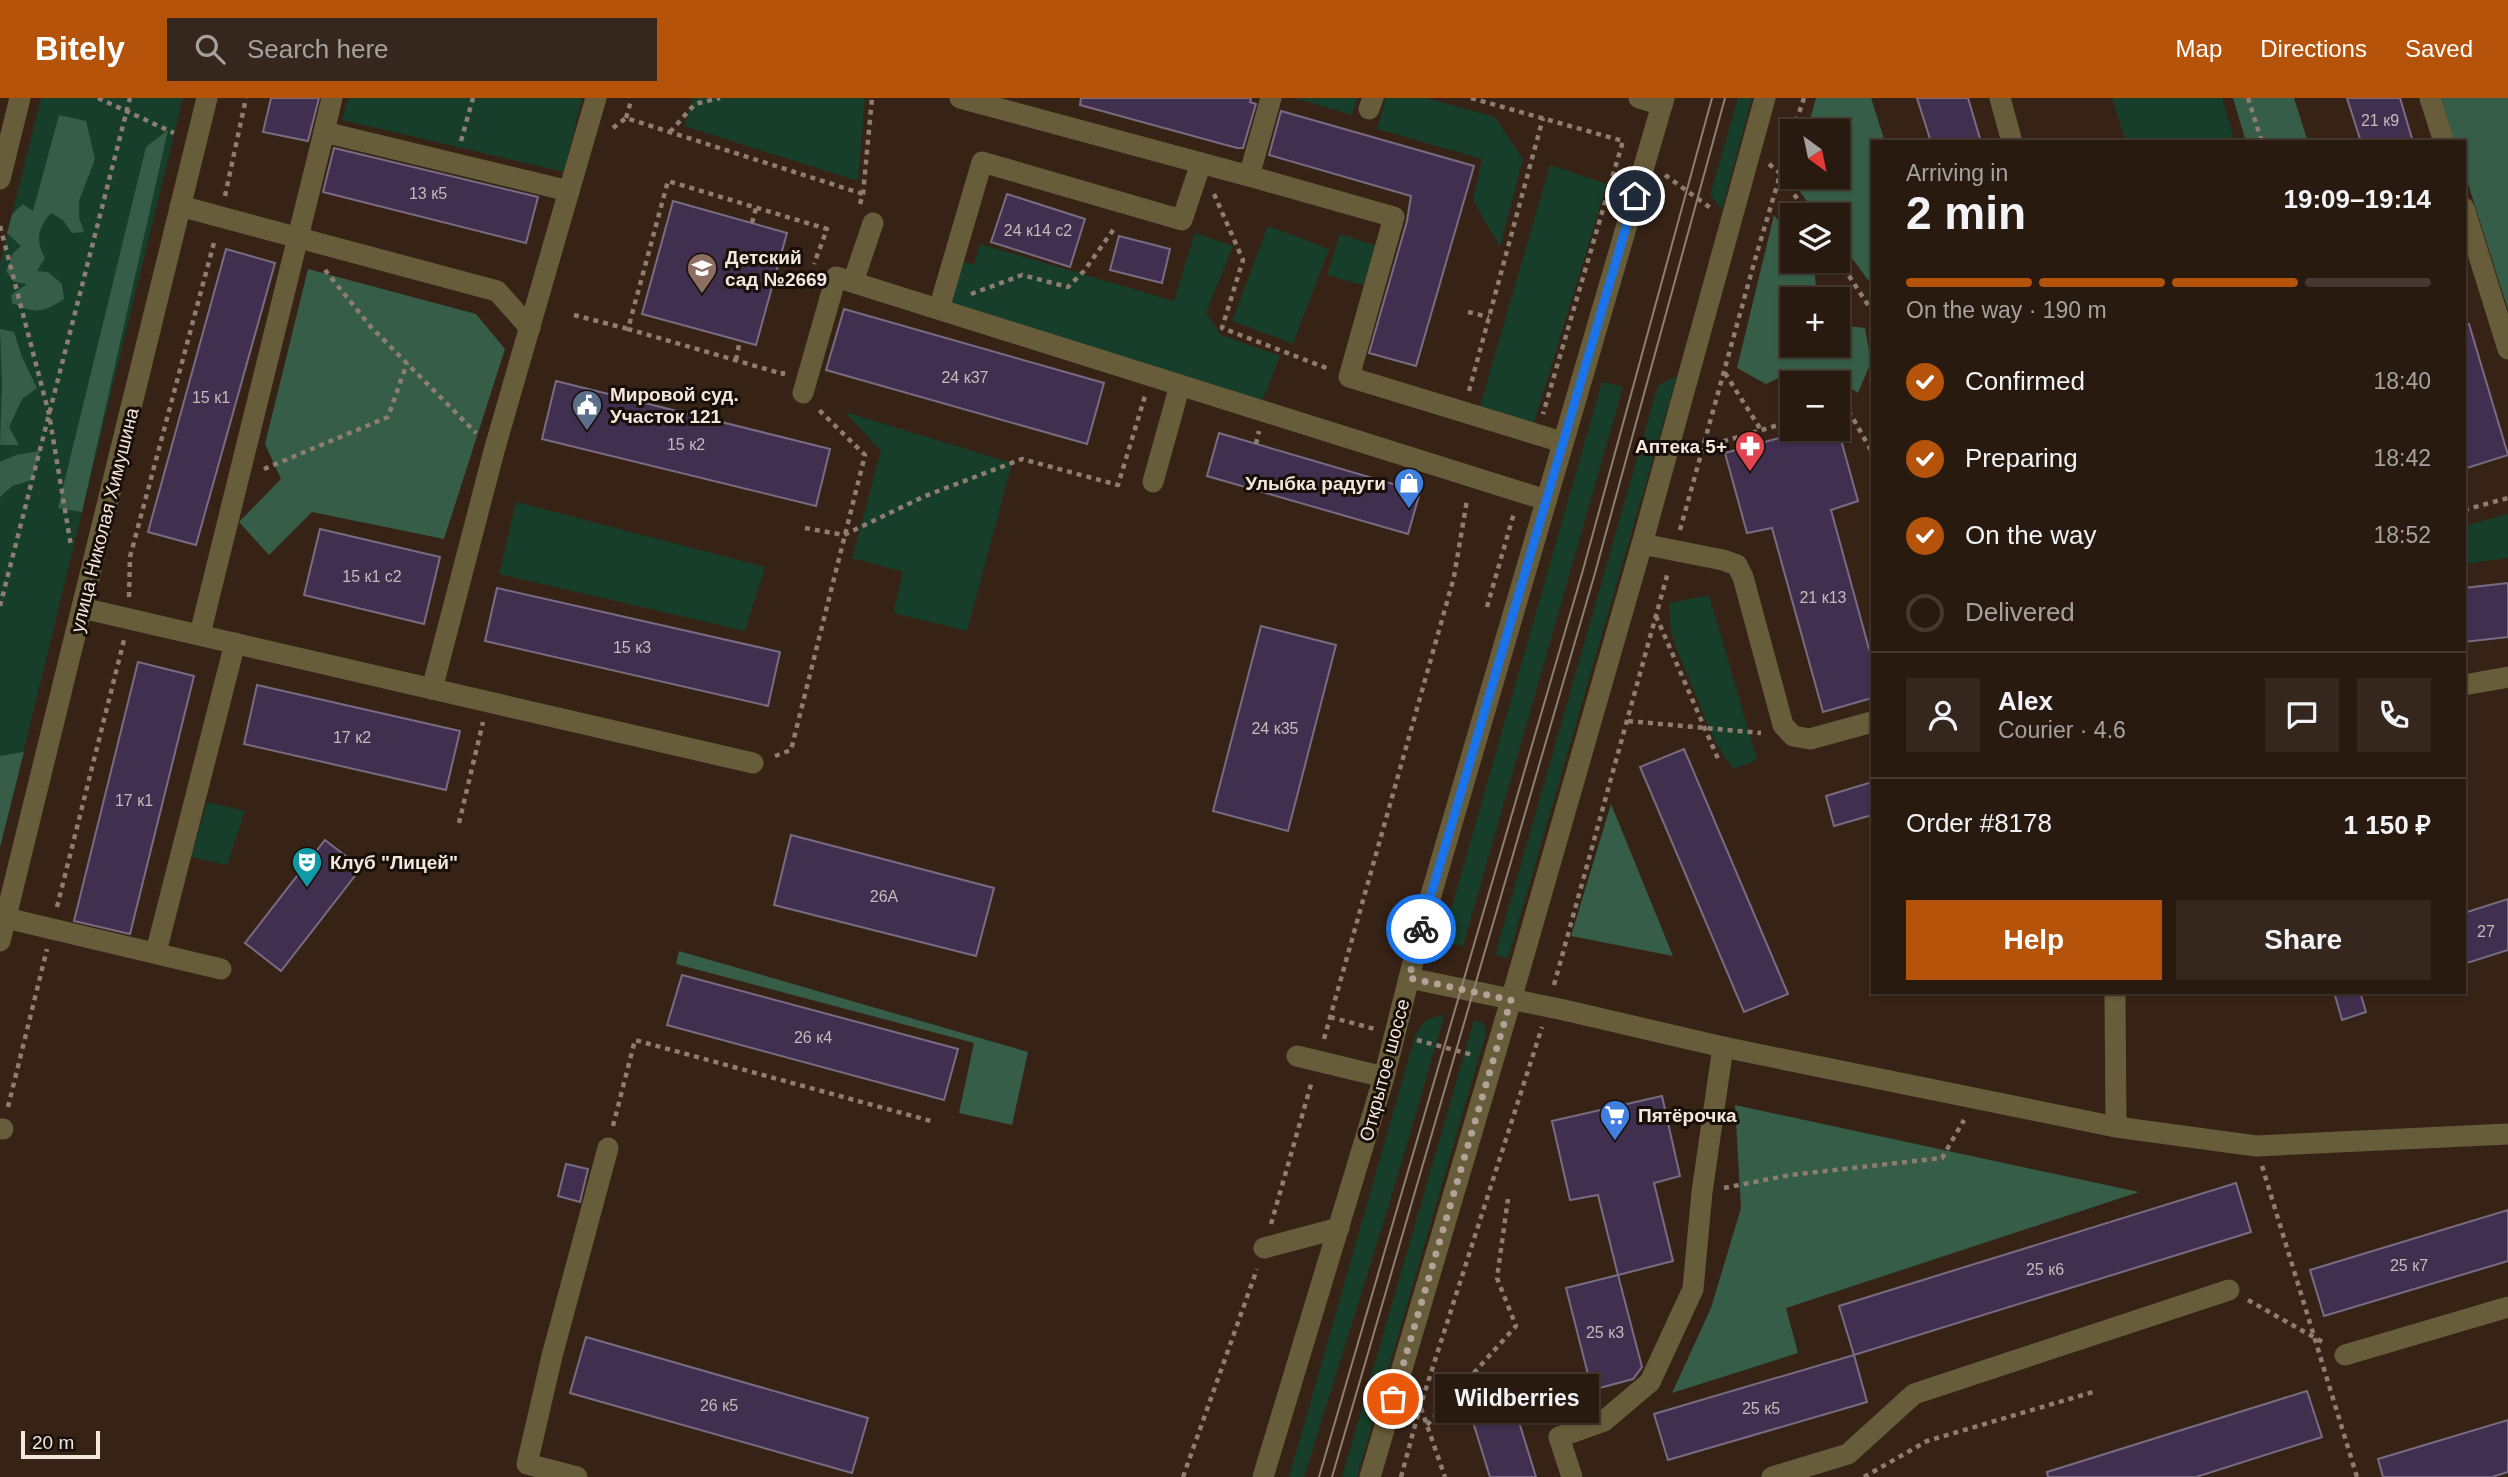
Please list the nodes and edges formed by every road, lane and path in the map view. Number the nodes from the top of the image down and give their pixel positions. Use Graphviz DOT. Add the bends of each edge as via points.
graph roads {
  1 [pos="20,98"];
  2 [pos="98,98"];
  3 [pos="130,98"];
  4 [pos="207,98"];
  5 [pos="332,98"];
  6 [pos="472,98"];
  7 [pos="596,98"];
  8 [pos="720,98"];
  9 [pos="872,98"];
  10 [pos="960,98"];
  11 [pos="1271,98"];
  12 [pos="1471,98"];
  13 [pos="1639,98"];
  14 [pos="1765,98"];
  15 [pos="1804,98"];
  16 [pos="2000,98"];
  17 [pos="2248,98"];
  18 [pos="2430,98"];
  19 [pos="631,101"];
  20 [pos="1663,101"];
  21 [pos="127,111"];
  22 [pos="626,118"];
  23 [pos="1544,118"];
  24 [pos="1797,119"];
  25 [pos="324,132"];
  26 [pos="670,132"];
  27 [pos="174,134"];
  28 [pos="2011,140"];
  29 [pos="2261,140"];
  30 [pos="2443,140"];
  31 [pos="1750,147"];
  32 [pos="580,153"];
  33 [pos="455,163"];
  34 [pos="1201,163"];
  35 [pos="1664,175"];
  36 [pos="1249,176"];
  37 [pos="0,178"];
  38 [pos="569,191"];
  39 [pos="863,194"];
  40 [pos="1800,203"];
  41 [pos="1130,205"];
  42 [pos="180,206"];
  43 [pos="859,206"];
  44 [pos="756,208"];
  45 [pos="2466,214"];
  46 [pos="1709,220"];
  47 [pos="752,223"];
  48 [pos="873,223"];
  49 [pos="0,226"];
  50 [pos="298,237"];
  51 [pos="322,267"];
  52 [pos="1847,273"];
  53 [pos="845,279"];
  54 [pos="940,307"];
  55 [pos="1871,309"];
  56 [pos="1468,312"];
  57 [pos="574,315"];
  58 [pos="1489,317"];
  59 [pos="530,328"];
  60 [pos="628,329"];
  61 [pos="740,340"];
  62 [pos="2508,349"];
  63 [pos="736,360"];
  64 [pos="786,360"];
  65 [pos="407,363"];
  66 [pos="1724,372"];
  67 [pos="1150,376"];
  68 [pos="1349,377"];
  69 [pos="1180,385"];
  70 [pos="803,393"];
  71 [pos="1463,411"];
  72 [pos="1850,413"];
  73 [pos="49,414"];
  74 [pos="1780,424"];
  75 [pos="1761,430"];
  76 [pos="1537,433"];
  77 [pos="1562,442"];
  78 [pos="1704,447"];
  79 [pos="1871,450"];
  80 [pos="494,451"];
  81 [pos="1468,476"];
  82 [pos="238,480"];
  83 [pos="1153,482"];
  84 [pos="1520,492"];
  85 [pos="2508,498"];
  86 [pos="1546,500"];
  87 [pos="2466,509"];
  88 [pos="805,528"];
  89 [pos="844,535"];
  90 [pos="1642,544"];
  91 [pos="73,556"];
  92 [pos="0,606"];
  93 [pos="1486,607"];
  94 [pos="82,608"];
  95 [pos="1656,615"];
  96 [pos="200,635"];
  97 [pos="235,643"];
  98 [pos="2508,677"];
  99 [pos="2466,685"];
  100 [pos="432,689"];
  101 [pos="488,701"];
  102 [pos="1628,721"];
  103 [pos="1871,722"];
  104 [pos="1704,727"];
  105 [pos="1793,736"];
  106 [pos="1720,761"];
  107 [pos="754,763"];
  108 [pos="459,823"];
  109 [pos="6,918"];
  110 [pos="0,941"];
  111 [pos="156,952"];
  112 [pos="221,969"];
  113 [pos="1409,978"];
  114 [pos="2115,994"];
  115 [pos="1511,1000"];
  116 [pos="1548,1007"];
  117 [pos="1330,1017"];
  118 [pos="1394,1034"];
  119 [pos="1723,1047"];
  120 [pos="1308,1059"];
  121 [pos="1494,1060"];
  122 [pos="1528,1069"];
  123 [pos="1384,1077"];
  124 [pos="1977,1100"];
  125 [pos="931,1121"];
  126 [pos="2116,1127"];
  127 [pos="2508,1134"];
  128 [pos="2256,1146"];
  129 [pos="608,1148"];
  130 [pos="1702,1192"];
  131 [pos="1508,1199"];
  132 [pos="1339,1228"];
  133 [pos="1264,1248"];
  134 [pos="2229,1290"];
  135 [pos="2508,1307"];
  136 [pos="2313,1337"];
  137 [pos="2345,1355"];
  138 [pos="2092,1392"];
  139 [pos="1420,1407"];
  140 [pos="1427,1425"];
  141 [pos="577,1477"];
  142 [pos="1183,1477"];
  143 [pos="1263,1477"];
  144 [pos="1370,1477"];
  145 [pos="1401,1477"];
  146 [pos="1445,1477"];
  147 [pos="1572,1477"];
  148 [pos="1772,1477"];
  149 [pos="1864,1477"];
  150 [pos="2357,1477"];
  1 -- 37 [label="street"];
  2 -- 21 [label="path"];
  3 -- 21 [label="path"];
  4 -- 42 [label="street, улица Николая Химушина"];
  5 -- 25 [label="street"];
  6 -- 33 [label="path"];
  7 -- 32 [label="street"];
  8 -- 26 [label="path" via="695,104"];
  9 -- 39 [label="path"];
  10 -- 34 [label="street"];
  11 -- 36 [label="street"];
  12 -- 23 [label="path"];
  13 -- 20 [label="street"];
  14 -- 31 [label="street"];
  15 -- 24 [label="path"];
  16 -- 28 [label="street"];
  17 -- 29 [label="path"];
  18 -- 30 [label="street"];
  19 -- 22 [label="path"];
  20 -- 77 [label="street, Открытое шоссе"];
  21 -- 27 [label="path"];
  21 -- 73 [label="path"];
  22 -- 26 [label="path"];
  22 -- 32 [label="path"];
  23 -- 58 [label="path"];
  23 -- 76 [label="path" via="1623,141"];
  25 -- 33 [label="street"];
  25 -- 50 [label="street"];
  26 -- 39 [label="path"];
  31 -- 40 [label="path" via="1780,173"];
  31 -- 90 [label="street"];
  32 -- 38 [label="street"];
  33 -- 38 [label="street"];
  34 -- 36 [label="street"];
  34 -- 41 [label="street" via="1182,220"];
  34 -- 68 [label="path" via="1243,260 1222,328"];
  35 -- 46 [label="path" via="1712,209"];
  36 -- 68 [label="street" via="1394,216"];
  38 -- 59 [label="street"];
  39 -- 43 [label="path"];
  41 -- 54 [label="path" via="1068,287 1022,275"];
  41 -- 54 [label="street" via="982,162"];
  42 -- 50 [label="street"];
  42 -- 94 [label="street, улица Николая Химушина"];
  44 -- 47 [label="path"];
  44 -- 53 [label="path" via="827,229 813,268"];
  44 -- 60 [label="path" via="668,181"];
  45 -- 62 [label="street"];
  48 -- 53 [label="street"];
  49 -- 73 [label="path"];
  50 -- 59 [label="street" via="497,290"];
  50 -- 82 [label="street"];
  51 -- 65 [label="path"];
  52 -- 55 [label="path"];
  53 -- 54 [label="street"];
  53 -- 70 [label="street"];
  54 -- 67 [label="street"];
  56 -- 58 [label="path"];
  57 -- 60 [label="path"];
  58 -- 71 [label="path"];
  59 -- 80 [label="street"];
  60 -- 63 [label="path"];
  61 -- 63 [label="path"];
  63 -- 64 [label="path" via="783,374"];
  65 -- 80 [label="path"];
  65 -- 82 [label="path" via="388,417"];
  66 -- 75 [label="path"];
  67 -- 69 [label="street"];
  67 -- 89 [label="path" via="1118,485 1021,459 925,496"];
  68 -- 71 [label="street"];
  69 -- 81 [label="street"];
  69 -- 83 [label="street"];
  70 -- 89 [label="path" via="865,455"];
  71 -- 76 [label="street"];
  72 -- 79 [label="path"];
  73 -- 91 [label="path"];
  73 -- 92 [label="path"];
  74 -- 75 [label="path"];
  75 -- 78 [label="path"];
  76 -- 77 [label="street"];
  77 -- 86 [label="street, Открытое шоссе"];
  80 -- 100 [label="street"];
  81 -- 84 [label="street"];
  81 -- 117 [label="path" via="1454,577"];
  82 -- 96 [label="street"];
  84 -- 86 [label="street"];
  84 -- 93 [label="path"];
  85 -- 87 [label="path"];
  86 -- 113 [label="street, Открытое шоссе"];
  88 -- 89 [label="path"];
  89 -- 107 [label="path" via="791,750"];
  90 -- 105 [label="street" via="1737,565 1783,725"];
  90 -- 115 [label="street"];
  94 -- 96 [label="street"];
  94 -- 109 [label="street, улица Николая Химушина"];
  95 -- 104 [label="path"];
  96 -- 97 [label="street"];
  97 -- 100 [label="street"];
  97 -- 111 [label="street"];
  98 -- 99 [label="street"];
  100 -- 101 [label="street"];
  101 -- 107 [label="street"];
  101 -- 108 [label="path"];
  102 -- 104 [label="path"];
  103 -- 105 [label="street" via="1810,739"];
  104 -- 105 [label="path"];
  104 -- 106 [label="path"];
  109 -- 110 [label="street, улица Николая Химушина"];
  109 -- 111 [label="street"];
  111 -- 112 [label="street"];
  113 -- 115 [label="street"];
  113 -- 118 [label="street, Открытое шоссе"];
  114 -- 126 [label="street"];
  115 -- 116 [label="street"];
  115 -- 121 [label="street"];
  116 -- 119 [label="street"];
  116 -- 122 [label="path"];
  117 -- 118 [label="path"];
  117 -- 120 [label="path"];
  118 -- 121 [label="path"];
  118 -- 123 [label="street, Открытое шоссе"];
  119 -- 124 [label="street"];
  119 -- 130 [label="street"];
  120 -- 123 [label="street"];
  120 -- 133 [label="path"];
  121 -- 122 [label="path"];
  121 -- 144 [label="street"];
  122 -- 139 [label="path"];
  123 -- 132 [label="street, Открытое шоссе"];
  124 -- 126 [label="street"];
  124 -- 130 [label="path" via="1942,1157 1790,1175"];
  125 -- 129 [label="path" via="635,1041"];
  126 -- 128 [label="street"];
  127 -- 128 [label="street"];
  128 -- 136 [label="path"];
  129 -- 141 [label="street" via="527,1464"];
  130 -- 147 [label="street" via="1693,1289 1650,1382 1604,1421 1559,1437"];
  131 -- 140 [label="path" via="1497,1278 1516,1326"];
  132 -- 133 [label="street"];
  132 -- 143 [label="street, Открытое шоссе"];
  133 -- 142 [label="path"];
  134 -- 136 [label="path"];
  134 -- 148 [label="street" via="1914,1394 1848,1454"];
  135 -- 137 [label="street"];
  136 -- 137 [label="path"];
  136 -- 150 [label="path"];
  138 -- 149 [label="path" via="1927,1441"];
  139 -- 140 [label="path"];
  139 -- 145 [label="path"];
  140 -- 146 [label="path"];
}
